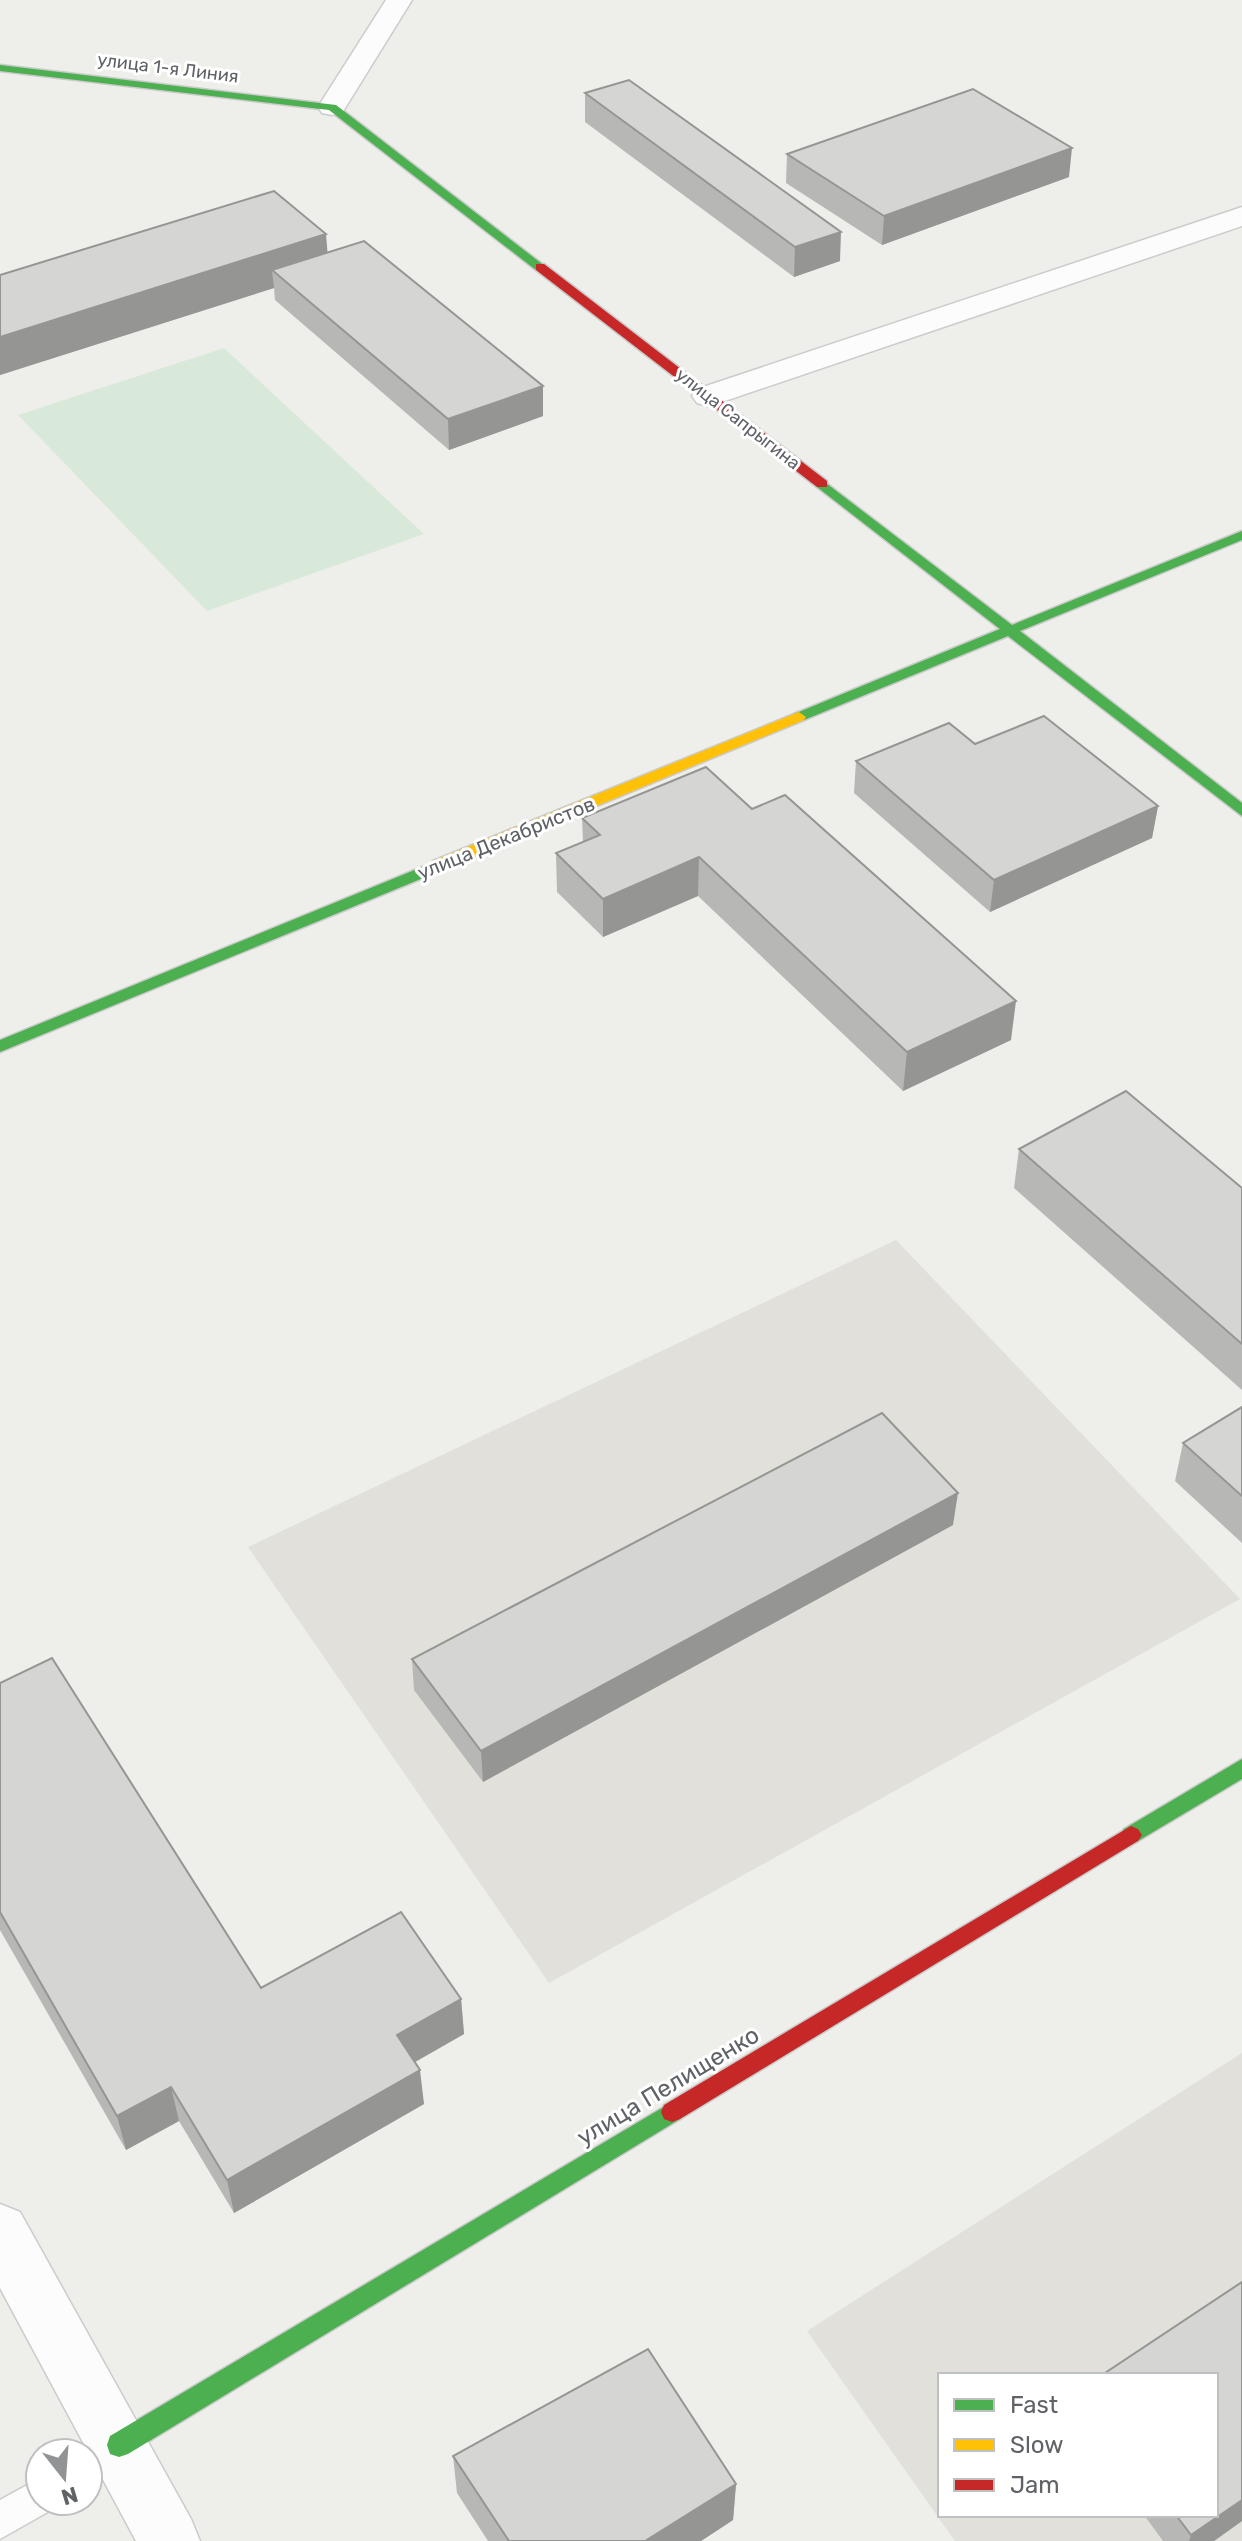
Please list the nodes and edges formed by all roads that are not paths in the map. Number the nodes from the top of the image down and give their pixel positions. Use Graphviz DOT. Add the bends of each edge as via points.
graph roads {
  1 [pos="399,0"];
  2 [pos="0,68"];
  3 [pos="332,107"];
  4 [pos="1242,216"];
  5 [pos="708,396"];
  6 [pos="1242,535"];
  7 [pos="1012,630"];
  8 [pos="1242,811"];
  9 [pos="0,1046"];
  10 [pos="1242,1768"];
  11 [pos="0,2231"];
  12 [pos="95,2437"];
  13 [pos="104,2454"];
  14 [pos="104,2456"];
  15 [pos="24,2506"];
  16 [pos="0,2521"];
  17 [pos="169,2541"];
  1 -- 3 [label="street"];
  2 -- 3 [label="street, улица 1-я Линия"];
  3 -- 5 [label="street, улица Сапрыгина"];
  4 -- 5 [label="street"];
  5 -- 7 [label="street, улица Сапрыгина"];
  6 -- 7 [label="street, улица Декабристов"];
  7 -- 8 [label="street, улица Сапрыгина"];
  7 -- 9 [label="street, улица Декабристов"];
  10 -- 13 [label="street, улица Пелищенко"];
  11 -- 12 [label="street"];
  14 -- 17 [label="street"];
  15 -- 16 [label="lane"];
}
